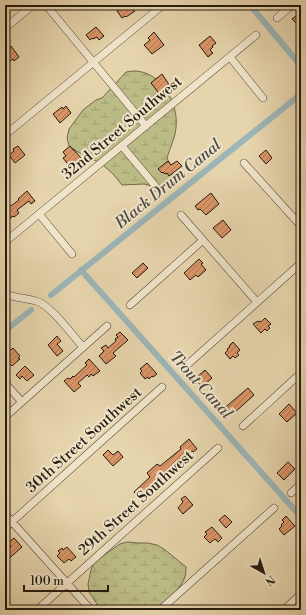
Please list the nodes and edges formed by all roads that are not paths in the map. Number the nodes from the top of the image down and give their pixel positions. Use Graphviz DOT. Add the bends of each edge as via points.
graph roads {
  1 [pos="33,5"];
  2 [pos="46,5"];
  3 [pos="163,5"];
  4 [pos="292,5"];
  5 [pos="277,18"];
  6 [pos="5,28"];
  7 [pos="256,35"];
  8 [pos="230,57"];
  9 [pos="94,62"];
  10 [pos="263,98"];
  11 [pos="146,126"];
  12 [pos="5,135"];
  13 [pos="122,146"];
  14 [pos="244,163"];
  15 [pos="157,188"];
  16 [pos="39,214"];
  17 [pos="181,215"];
  18 [pos="301,226"];
  19 [pos="203,240"];
  20 [pos="5,242"];
  21 [pos="72,254"];
  22 [pos="301,263"];
  23 [pos="5,294"];
  24 [pos="257,302"];
  25 [pos="130,305"];
  26 [pos="107,326"];
  27 [pos="83,347"];
  28 [pos="187,365"];
  29 [pos="301,373"];
  30 [pos="5,383"];
  31 [pos="162,386"];
  32 [pos="22,402"];
  33 [pos="5,417"];
  34 [pos="242,426"];
  35 [pos="218,448"];
  36 [pos="301,484"];
  37 [pos="291,493"];
  38 [pos="274,508"];
  39 [pos="5,514"];
  40 [pos="12,522"];
  41 [pos="5,528"];
  42 [pos="67,583"];
  43 [pos="301,594"];
  44 [pos="37,610"];
  45 [pos="91,610"];
  46 [pos="160,610"];
  47 [pos="284,610"];
  1 -- 6 [label="street"];
  2 -- 9 [label="street"];
  3 -- 9 [label="street"];
  4 -- 5 [label="street"];
  7 -- 8 [label="street, 32nd Street Southwest"];
  8 -- 10 [label="street"];
  8 -- 11 [label="street, 32nd Street Southwest"];
  9 -- 11 [label="street"];
  9 -- 12 [label="street"];
  11 -- 13 [label="street, 32nd Street Southwest"];
  13 -- 15 [label="street"];
  13 -- 16 [label="street, 32nd Street Southwest"];
  14 -- 18 [label="street"];
  16 -- 20 [label="street, 32nd Street Southwest"];
  16 -- 21 [label="street"];
  17 -- 19 [label="street"];
  19 -- 24 [label="street"];
  19 -- 25 [label="street"];
  22 -- 24 [label="street"];
  23 -- 27 [label="street" via="42,304"];
  24 -- 28 [label="street"];
  26 -- 27 [label="street"];
  27 -- 32 [label="street"];
  29 -- 34 [label="street"];
  30 -- 32 [label="street"];
  31 -- 40 [label="street, 30th Street Southwest"];
  32 -- 33 [label="street"];
  35 -- 42 [label="street, 29th Street Southwest"];
  36 -- 37 [label="street"];
  38 -- 46 [label="street"];
  39 -- 40 [label="street"];
  40 -- 41 [label="street, 30th Street Southwest"];
  40 -- 42 [label="street"];
  42 -- 44 [label="street, 29th Street Southwest"];
  42 -- 45 [label="street"];
  43 -- 47 [label="street"];
}
